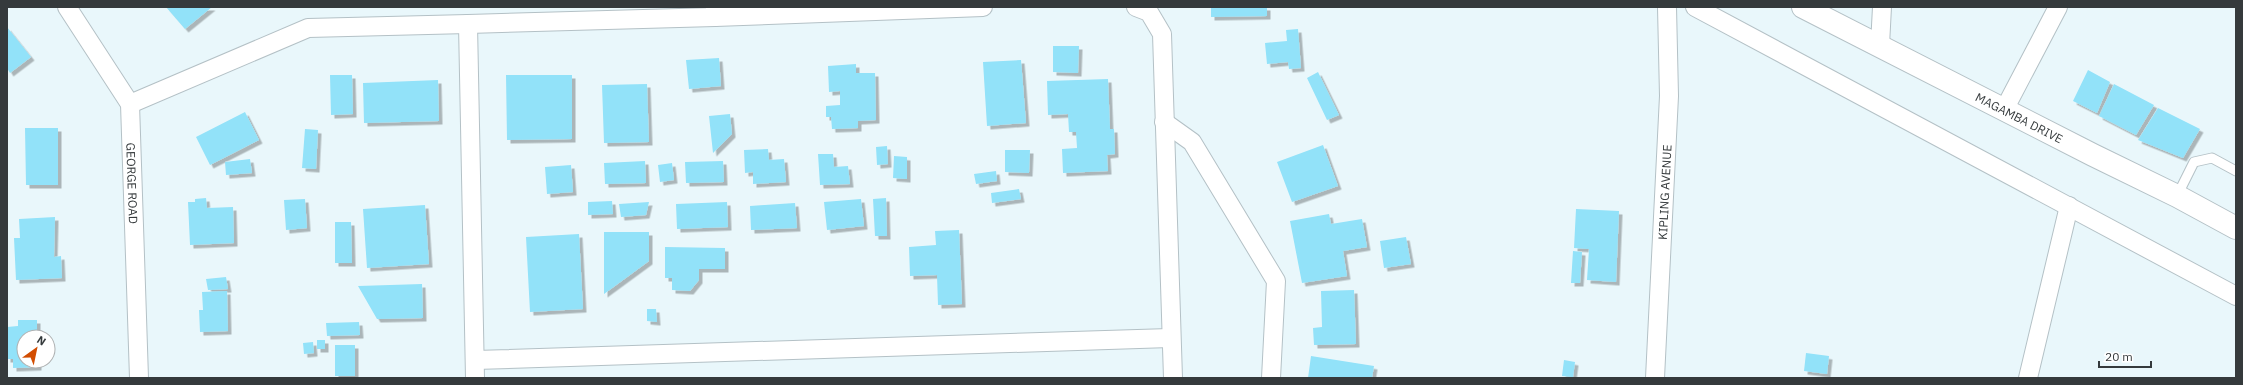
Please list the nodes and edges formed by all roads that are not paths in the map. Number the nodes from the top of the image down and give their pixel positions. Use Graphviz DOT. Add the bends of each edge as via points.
graph roads {
  1 [pos="67,7"];
  2 [pos="984,7"];
  3 [pos="1136,7"];
  4 [pos="1667,7"];
  5 [pos="1695,7"];
  6 [pos="1803,7"];
  7 [pos="1882,7"];
  8 [pos="2058,7"];
  9 [pos="715,12"];
  10 [pos="468,24"];
  11 [pos="1880,45"];
  12 [pos="130,104"];
  13 [pos="2004,110"];
  14 [pos="1164,122"];
  15 [pos="2236,171"];
  16 [pos="2177,196"];
  17 [pos="2069,206"];
  18 [pos="2236,228"];
  19 [pos="2236,296"];
  20 [pos="1170,338"];
  21 [pos="475,369"];
  22 [pos="139,378"];
  23 [pos="1173,378"];
  24 [pos="1270,378"];
  25 [pos="1655,378"];
  26 [pos="2028,378"];
  1 -- 12 [label="street"];
  2 -- 9 [label="street"];
  3 -- 14 [label="street" via="1149,12 1162,34"];
  4 -- 25 [label="street, KIPLING AVENUE" via="1669,96"];
  5 -- 17 [label="street"];
  6 -- 11 [label="street, MAGAMBA DRIVE"];
  7 -- 11 [label="street"];
  8 -- 13 [label="street"];
  9 -- 10 [label="street"];
  10 -- 12 [label="street" via="308,28"];
  10 -- 21 [label="street"];
  11 -- 13 [label="street, MAGAMBA DRIVE"];
  12 -- 22 [label="street, GEORGE ROAD"];
  13 -- 16 [label="street, MAGAMBA DRIVE"];
  14 -- 20 [label="street"];
  14 -- 24 [label="street" via="1192,142 1276,281"];
  15 -- 16 [label="lane" via="2212,158 2194,162"];
  16 -- 18 [label="street, MAGAMBA DRIVE"];
  17 -- 19 [label="street"];
  17 -- 26 [label="street"];
  20 -- 21 [label="street"];
  20 -- 23 [label="street"];
}
